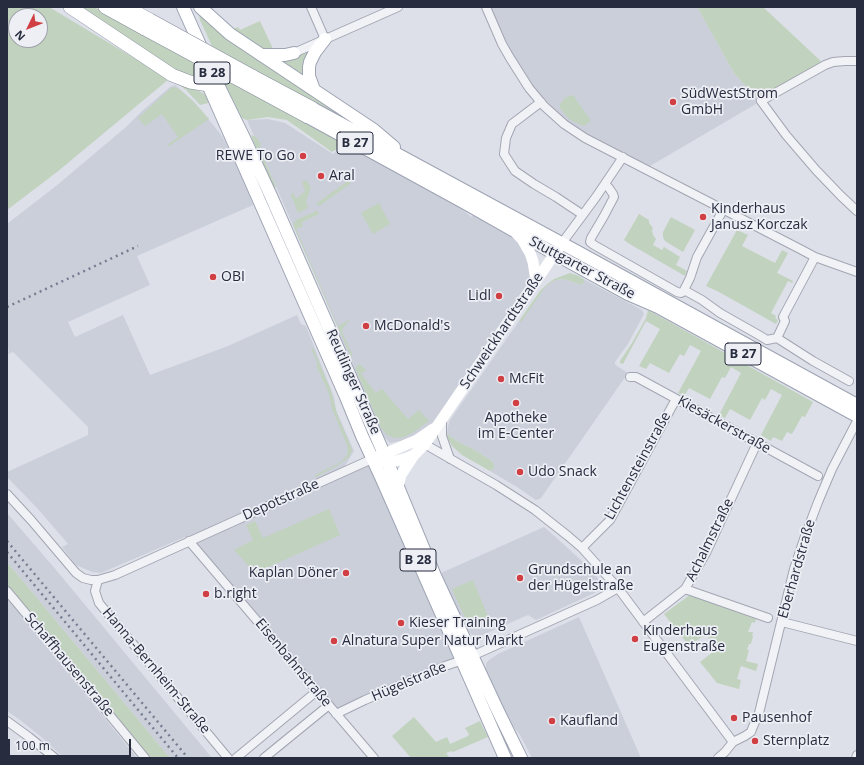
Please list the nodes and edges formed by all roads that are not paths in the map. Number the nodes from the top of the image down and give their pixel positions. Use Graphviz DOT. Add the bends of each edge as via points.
graph roads {
  1 [pos="70,7"];
  2 [pos="105,7"];
  3 [pos="127,7"];
  4 [pos="174,7"];
  5 [pos="183,7"];
  6 [pos="200,7"];
  7 [pos="310,7"];
  8 [pos="398,7"];
  9 [pos="486,7"];
  10 [pos="148,25"];
  11 [pos="325,39"];
  12 [pos="294,53"];
  13 [pos="260,55"];
  14 [pos="857,61"];
  15 [pos="209,85"];
  16 [pos="314,90"];
  17 [pos="541,102"];
  18 [pos="310,113"];
  19 [pos="622,157"];
  20 [pos="406,159"];
  21 [pos="605,184"];
  22 [pos="722,210"];
  23 [pos="857,211"];
  24 [pos="583,215"];
  25 [pos="515,232"];
  26 [pos="562,243"];
  27 [pos="555,254"];
  28 [pos="815,257"];
  29 [pos="857,272"];
  30 [pos="536,281"];
  31 [pos="684,290"];
  32 [pos="777,338"];
  33 [pos="630,377"];
  34 [pos="849,381"];
  35 [pos="676,399"];
  36 [pos="857,404"];
  37 [pos="857,416"];
  38 [pos="857,421"];
  39 [pos="440,422"];
  40 [pos="421,442"];
  41 [pos="757,443"];
  42 [pos="414,455"];
  43 [pos="386,458"];
  44 [pos="372,459"];
  45 [pos="450,459"];
  46 [pos="818,476"];
  47 [pos="496,485"];
  48 [pos="398,486"];
  49 [pos="7,494"];
  50 [pos="189,541"];
  51 [pos="582,548"];
  52 [pos="98,580"];
  53 [pos="618,588"];
  54 [pos="685,589"];
  55 [pos="7,591"];
  56 [pos="768,618"];
  57 [pos="643,622"];
  58 [pos="782,622"];
  59 [pos="857,641"];
  60 [pos="468,659"];
  61 [pos="317,691"];
  62 [pos="329,705"];
  63 [pos="336,714"];
  64 [pos="7,721"];
  65 [pos="733,742"];
  66 [pos="55,758"];
  67 [pos="145,758"];
  68 [pos="228,758"];
  69 [pos="236,758"];
  70 [pos="264,758"];
  71 [pos="374,758"];
  72 [pos="505,758"];
  73 [pos="521,758"];
  74 [pos="718,758"];
  1 -- 15 [label="highway" via="172,75 190,82"];
  2 -- 10 [label="highway, B 27"];
  3 -- 10 [label="highway, B 27"];
  4 -- 15 [label="main road, Reutlinger Straße / B 28"];
  5 -- 43 [label="main road, Reutlinger Straße / B 28" via="216,83 271,196"];
  6 -- 13 [label="main road" via="230,34"];
  7 -- 11 [label="street"];
  8 -- 11 [label="street"];
  9 -- 17 [label="street" via="510,58"];
  10 -- 18 [label="highway, B 27, bridge"];
  11 -- 12 [label="street"];
  11 -- 16 [label="main road" via="309,66 309,76"];
  12 -- 13 [label="main road"];
  13 -- 16 [label="main road"];
  14 -- 23 [label="street" via="845,60 825,65 761,101 816,170"];
  15 -- 44 [label="main road, Reutlinger Straße / B 28"];
  16 -- 20 [label="main road" via="385,138"];
  17 -- 19 [label="street" via="553,116 575,132"];
  17 -- 24 [label="street" via="512,124 506,138 504,154 515,171"];
  18 -- 20 [label="main road, Stuttgarter Straße / B 27"];
  18 -- 25 [label="main road, Stuttgarter Straße / B 27"];
  19 -- 21 [label="street, Schweickhardtstraße"];
  19 -- 22 [label="street"];
  20 -- 26 [label="main road, Stuttgarter Straße / B 27"];
  21 -- 24 [label="street, Schweickhardtstraße"];
  21 -- 31 [label="street" via="614,197 590,242 677,292 681,293"];
  22 -- 28 [label="street"];
  22 -- 31 [label="street" via="697,257"];
  24 -- 26 [label="street, Schweickhardtstraße"];
  25 -- 27 [label="main road, Stuttgarter Straße / B 27"];
  25 -- 30 [label="main road" via="530,253"];
  26 -- 27 [label="main road, Schweickhardtstraße"];
  26 -- 36 [label="main road, Stuttgarter Straße / B 27"];
  27 -- 30 [label="main road, Schweickhardtstraße"];
  27 -- 37 [label="main road, Stuttgarter Straße / B 27"];
  28 -- 29 [label="street"];
  28 -- 32 [label="street" via="783,317 786,321"];
  30 -- 39 [label="main road, Schweickhardtstraße"];
  31 -- 32 [label="street" via="767,340"];
  32 -- 34 [label="street"];
  33 -- 35 [label="street, Kiesäckerstraße" via="636,377"];
  35 -- 41 [label="street, Kiesäckerstraße"];
  35 -- 51 [label="street, Lichtensteinstraße" via="610,520"];
  38 -- 58 [label="street, Eberhardstraße" via="837,459 809,525 794,570"];
  39 -- 40 [label="main road, Schweickhardtstraße"];
  39 -- 45 [label="street"];
  40 -- 42 [label="main road, Schweickhardtstraße"];
  40 -- 43 [label="main road, Schweickhardtstraße"];
  40 -- 45 [label="street"];
  40 -- 47 [label="street" via="429,450"];
  41 -- 46 [label="street, Kiesäckerstraße"];
  41 -- 54 [label="street, Achalmstraße" via="706,553"];
  42 -- 43 [label="main road, Schweickhardtstraße" via="407,458"];
  42 -- 48 [label="main road" via="401,475"];
  43 -- 44 [label="main road, Schweickhardtstraße"];
  43 -- 48 [label="main road, Reutlinger Straße / B 28"];
  44 -- 50 [label="street, Depotstraße"];
  44 -- 60 [label="main road, Reutlinger Straße / B 28"];
  45 -- 47 [label="street"];
  47 -- 51 [label="street" via="535,510"];
  48 -- 60 [label="main road, Reutlinger Straße / B 28"];
  49 -- 52 [label="street" via="76,573 83,578"];
  50 -- 52 [label="street"];
  50 -- 61 [label="street, Eisenbahnstraße"];
  51 -- 53 [label="street"];
  52 -- 68 [label="street, Hanna-Bernheim-Straße" via="95,590 99,603"];
  53 -- 57 [label="street"];
  53 -- 60 [label="street, Hügelstraße"];
  54 -- 56 [label="street"];
  54 -- 57 [label="street, Achalmstraße"];
  55 -- 67 [label="street, Schaffhausenstraße"];
  57 -- 65 [label="street"];
  58 -- 59 [label="street"];
  58 -- 65 [label="street, Eberhardstraße" via="759,713 749,734"];
  60 -- 63 [label="street, Hügelstraße" via="437,669"];
  60 -- 72 [label="main road, Reutlinger Straße / B 28"];
  60 -- 73 [label="main road, Reutlinger Straße / B 28" via="480,672"];
  61 -- 62 [label="street, Eisenbahnstraße"];
  61 -- 69 [label="street"];
  62 -- 63 [label="street, Eisenbahnstraße"];
  62 -- 70 [label="street"];
  63 -- 71 [label="street, Eisenbahnstraße"];
  64 -- 66 [label="street"];
  65 -- 74 [label="street"];
}
